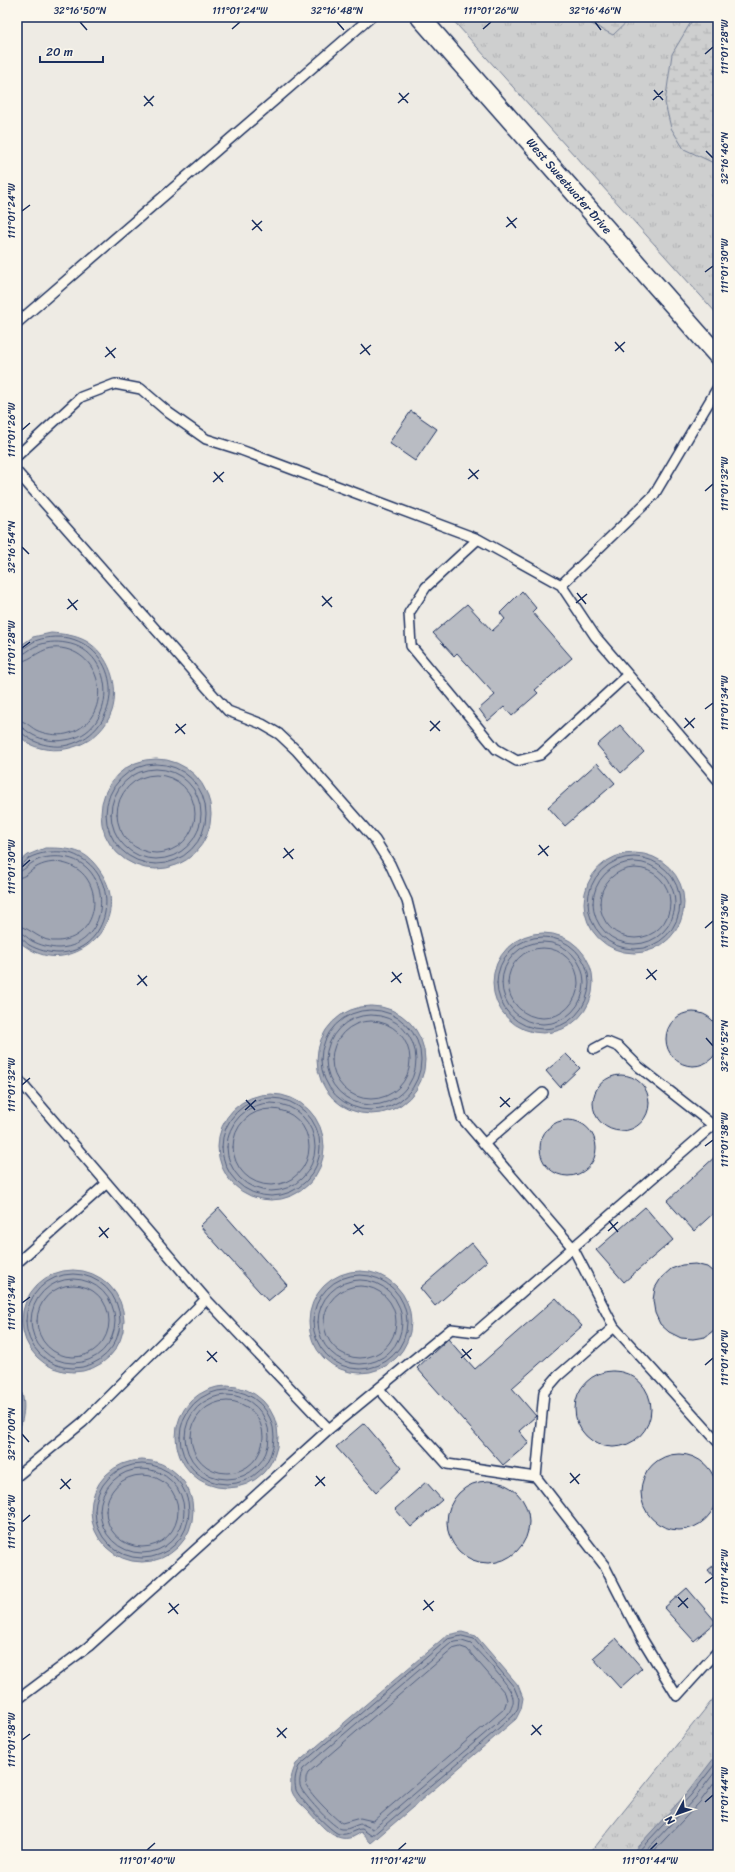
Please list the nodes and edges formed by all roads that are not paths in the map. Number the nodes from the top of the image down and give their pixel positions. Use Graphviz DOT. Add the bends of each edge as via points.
graph roads {
  1 [pos="371,17"];
  2 [pos="420,17"];
  3 [pos="17,322"];
  4 [pos="718,356"];
  5 [pos="718,387"];
  6 [pos="17,456"];
  7 [pos="17,472"];
  8 [pos="478,539"];
  9 [pos="561,585"];
  10 [pos="627,675"];
  11 [pos="718,780"];
  12 [pos="594,1048"];
  13 [pos="17,1078"];
  14 [pos="543,1093"];
  15 [pos="716,1124"];
  16 [pos="484,1144"];
  17 [pos="107,1183"];
  18 [pos="573,1248"];
  19 [pos="17,1263"];
  20 [pos="206,1299"];
  21 [pos="614,1327"];
  22 [pos="379,1389"];
  23 [pos="329,1430"];
  24 [pos="718,1442"];
  25 [pos="17,1476"];
  26 [pos="536,1477"];
  27 [pos="718,1652"];
  28 [pos="17,1700"];
  1 -- 3 [label="lane"];
  2 -- 4 [label="street, West Sweetwater Drive"];
  5 -- 9 [label="lane" via="654,495"];
  6 -- 8 [label="lane" via="81,397 115,384 141,389 206,439"];
  7 -- 16 [label="lane" via="228,711 262,724 279,734 375,840 390,864 407,901 462,1118"];
  8 -- 9 [label="lane"];
  8 -- 10 [label="lane" via="426,587 409,613 412,646 496,749 517,761 540,755"];
  9 -- 10 [label="lane" via="595,636"];
  10 -- 11 [label="lane"];
  12 -- 15 [label="lane" via="606,1042 619,1047 639,1067"];
  13 -- 17 [label="lane"];
  14 -- 16 [label="lane"];
  15 -- 18 [label="lane"];
  16 -- 18 [label="lane"];
  17 -- 19 [label="lane"];
  17 -- 20 [label="lane"];
  18 -- 21 [label="lane"];
  18 -- 22 [label="lane" via="476,1332 451,1329"];
  20 -- 23 [label="lane"];
  20 -- 25 [label="lane" via="83,1422"];
  21 -- 24 [label="lane"];
  21 -- 26 [label="lane" via="558,1376 544,1392"];
  22 -- 23 [label="lane"];
  22 -- 26 [label="lane" via="447,1464"];
  23 -- 28 [label="lane" via="89,1646"];
  26 -- 27 [label="lane" via="604,1565 641,1637 677,1696"];
}
